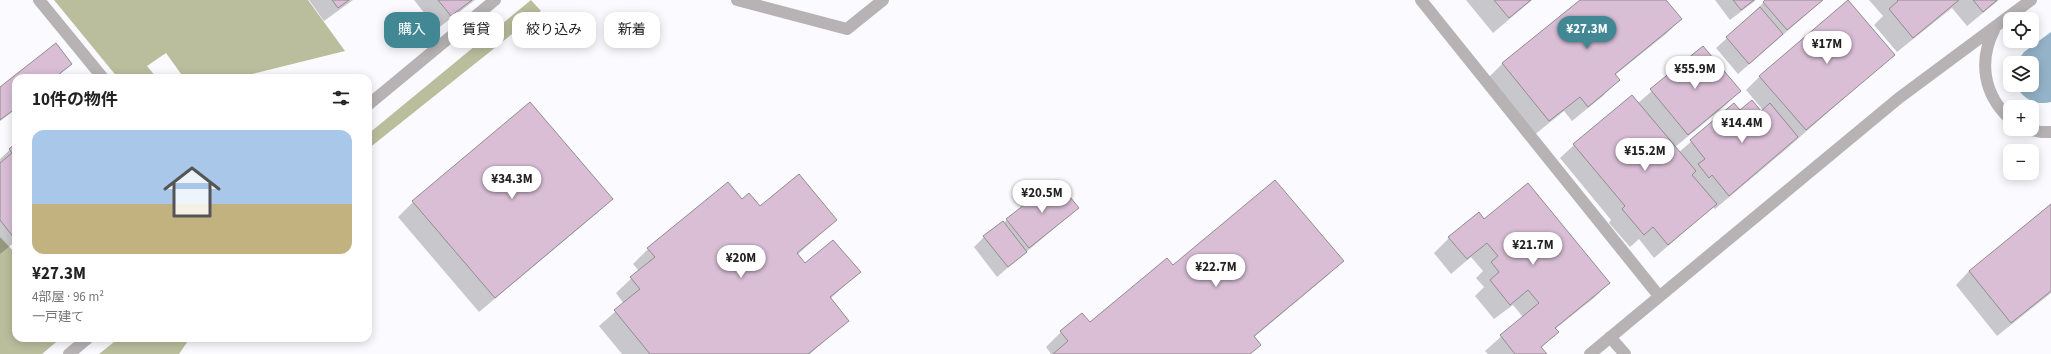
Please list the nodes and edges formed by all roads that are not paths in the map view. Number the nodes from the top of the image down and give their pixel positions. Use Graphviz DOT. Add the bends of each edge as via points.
graph roads {
  1 [pos="39,0"];
  2 [pos="495,0"];
  3 [pos="737,0"];
  4 [pos="882,0"];
  5 [pos="1421,0"];
  6 [pos="2031,0"];
  7 [pos="1996,28"];
  8 [pos="100,74"];
  9 [pos="372,102"];
  10 [pos="2003,110"];
  11 [pos="2039,132"];
  12 [pos="2051,132"];
  13 [pos="1659,296"];
  14 [pos="1610,337"];
  15 [pos="83,342"];
  16 [pos="69,354"];
  17 [pos="1590,354"];
  18 [pos="1625,354"];
  1 -- 8 [label="street"];
  2 -- 9 [label="street"];
  3 -- 4 [label="street" via="847,29"];
  5 -- 13 [label="street"];
  6 -- 7 [label="street"];
  7 -- 10 [label="street" via="1984,58 1985,79 1993,98"];
  7 -- 13 [label="street" via="1899,98"];
  11 -- 12 [label="street"];
  13 -- 14 [label="street"];
  14 -- 17 [label="street"];
  14 -- 18 [label="street"];
  15 -- 16 [label="street"];
}
